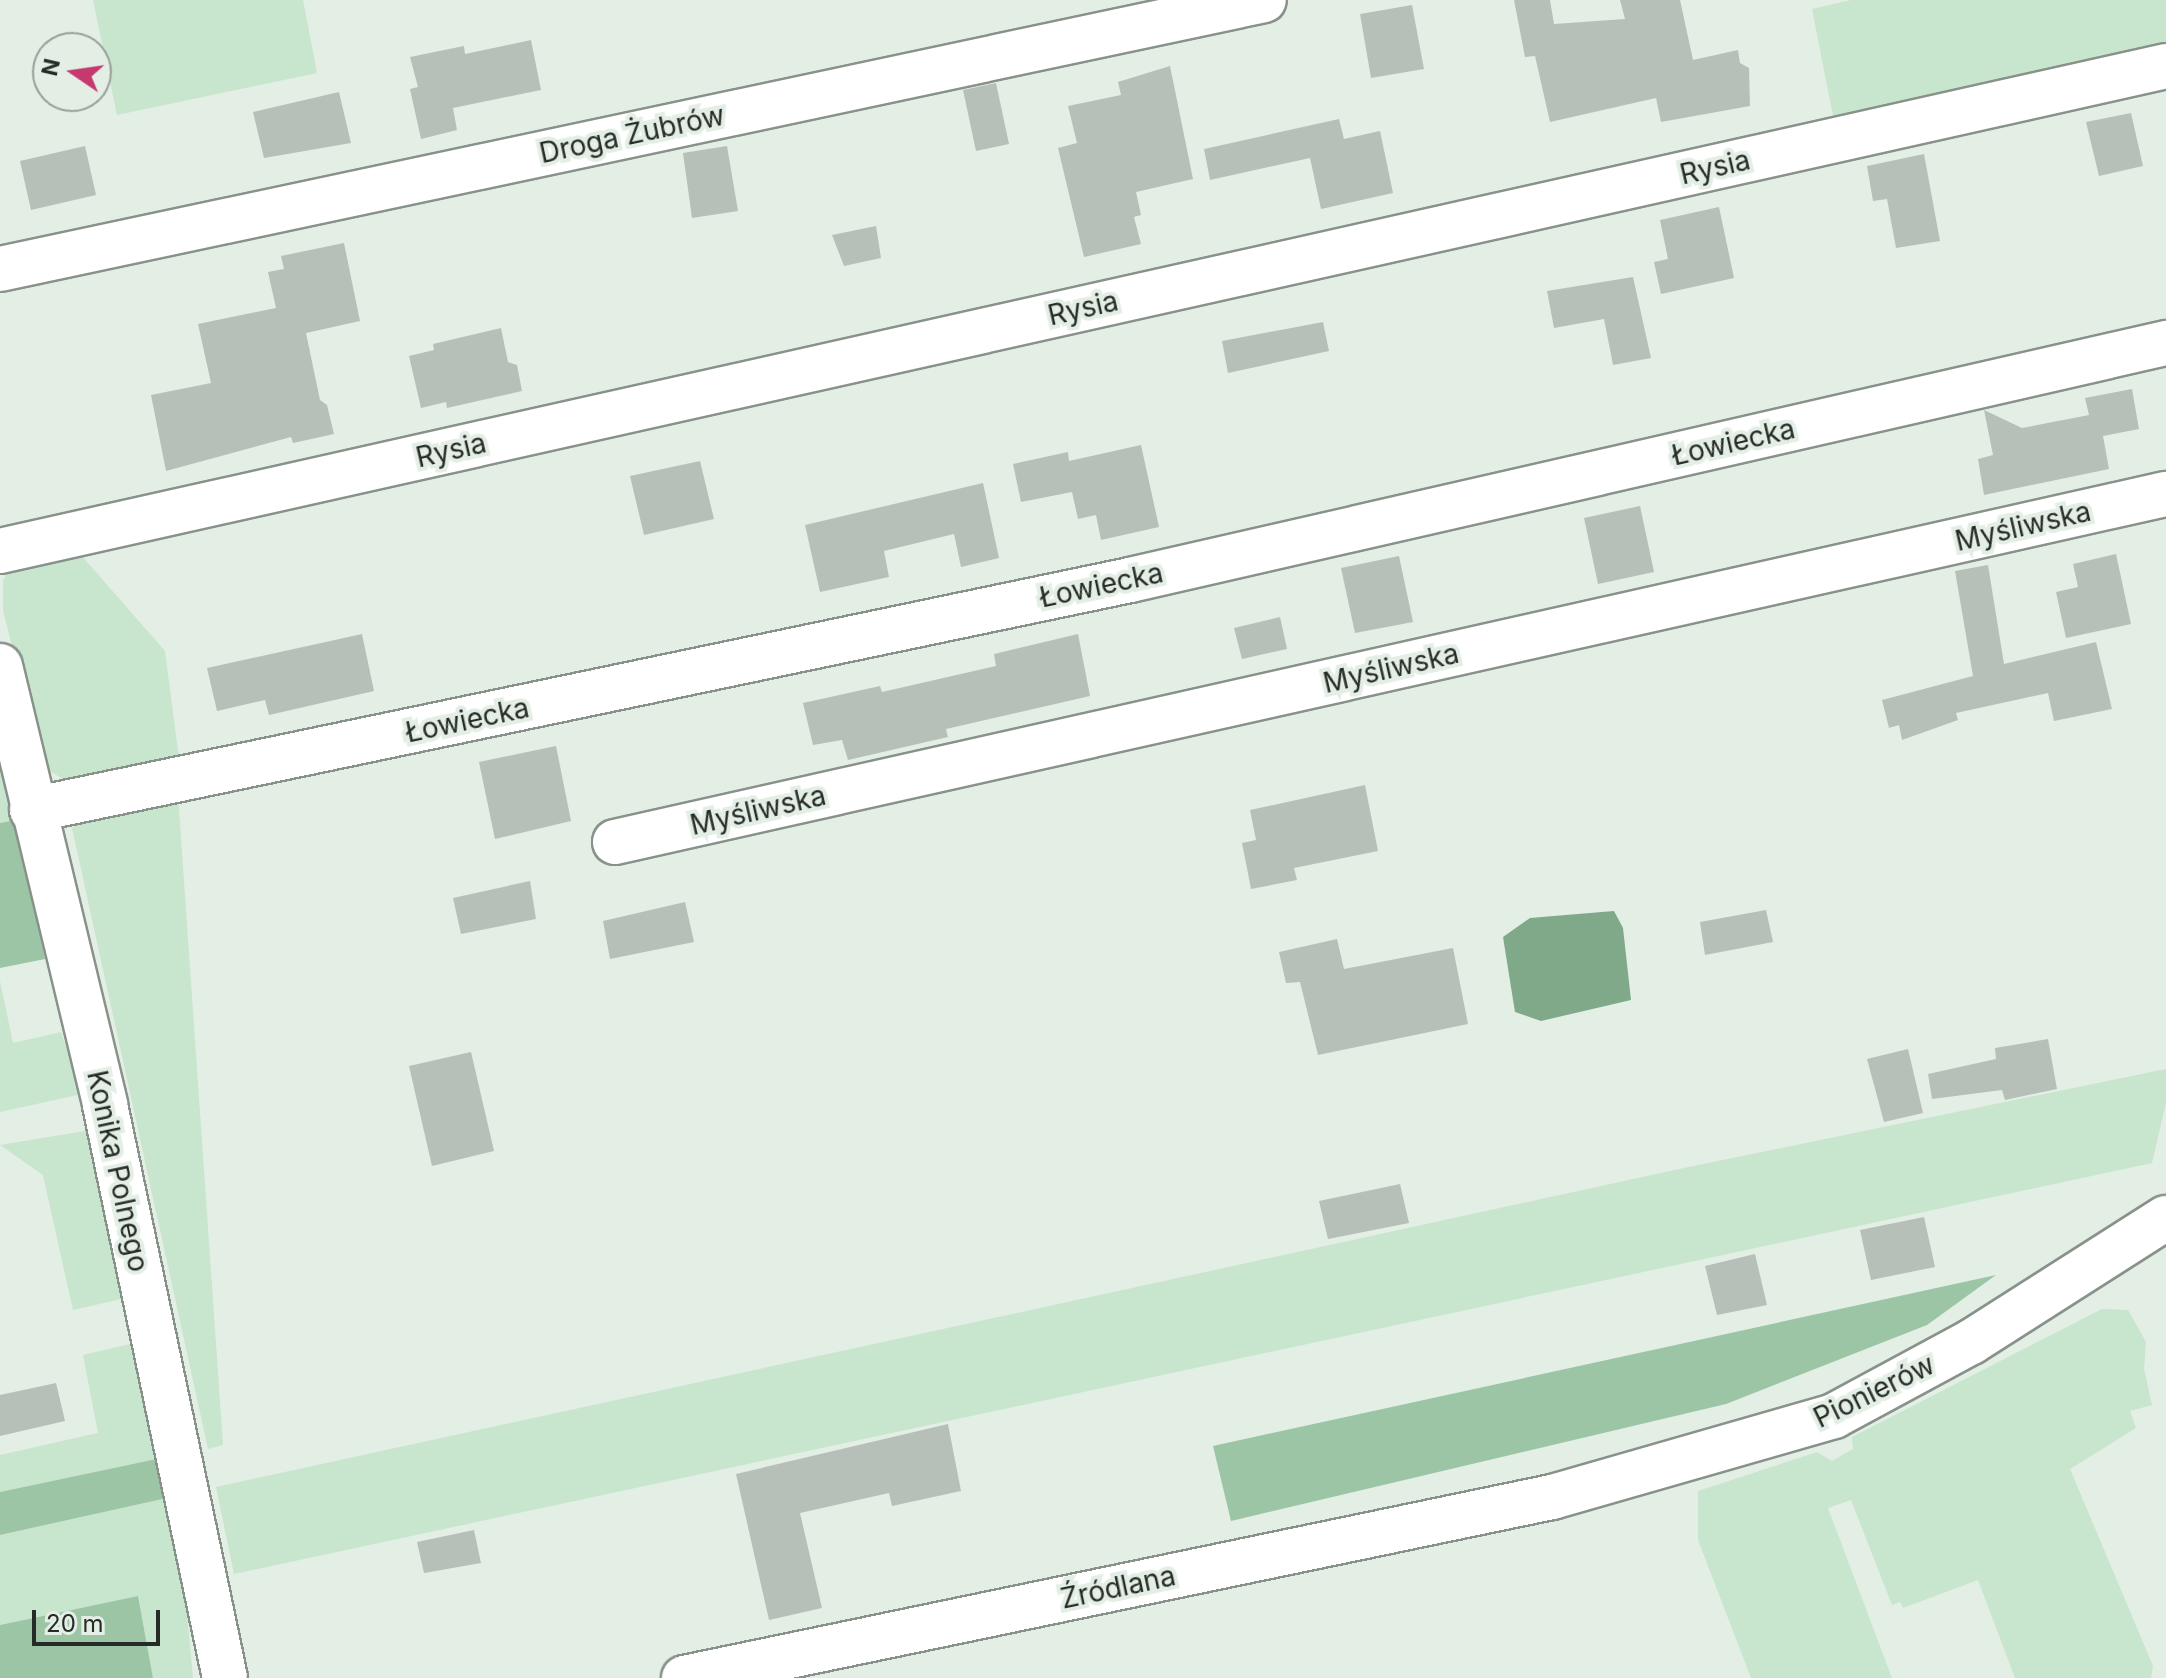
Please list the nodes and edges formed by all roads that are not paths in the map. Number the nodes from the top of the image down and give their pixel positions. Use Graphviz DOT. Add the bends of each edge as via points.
graph roads {
  1 [pos="1264,0"];
  2 [pos="2166,66"];
  3 [pos="0,269"];
  4 [pos="2166,343"];
  5 [pos="2166,494"];
  6 [pos="0,551"];
  7 [pos="0,666"];
  8 [pos="32,810"];
  9 [pos="615,842"];
  10 [pos="2166,1218"];
  11 [pos="1552,1497"];
  12 [pos="225,1678"];
  13 [pos="684,1678"];
  1 -- 3 [label="street, Droga Żubrów"];
  2 -- 6 [label="street, Rysia"];
  4 -- 8 [label="street, Łowiecka" via="1145,576"];
  5 -- 9 [label="street, Myśliwska"];
  7 -- 8 [label="street, Konika Polnego"];
  8 -- 12 [label="street, Konika Polnego" via="105,1105"];
  10 -- 11 [label="street, Pionierów" via="1984,1335 1834,1416"];
  11 -- 13 [label="street, Źródlana"];
}
